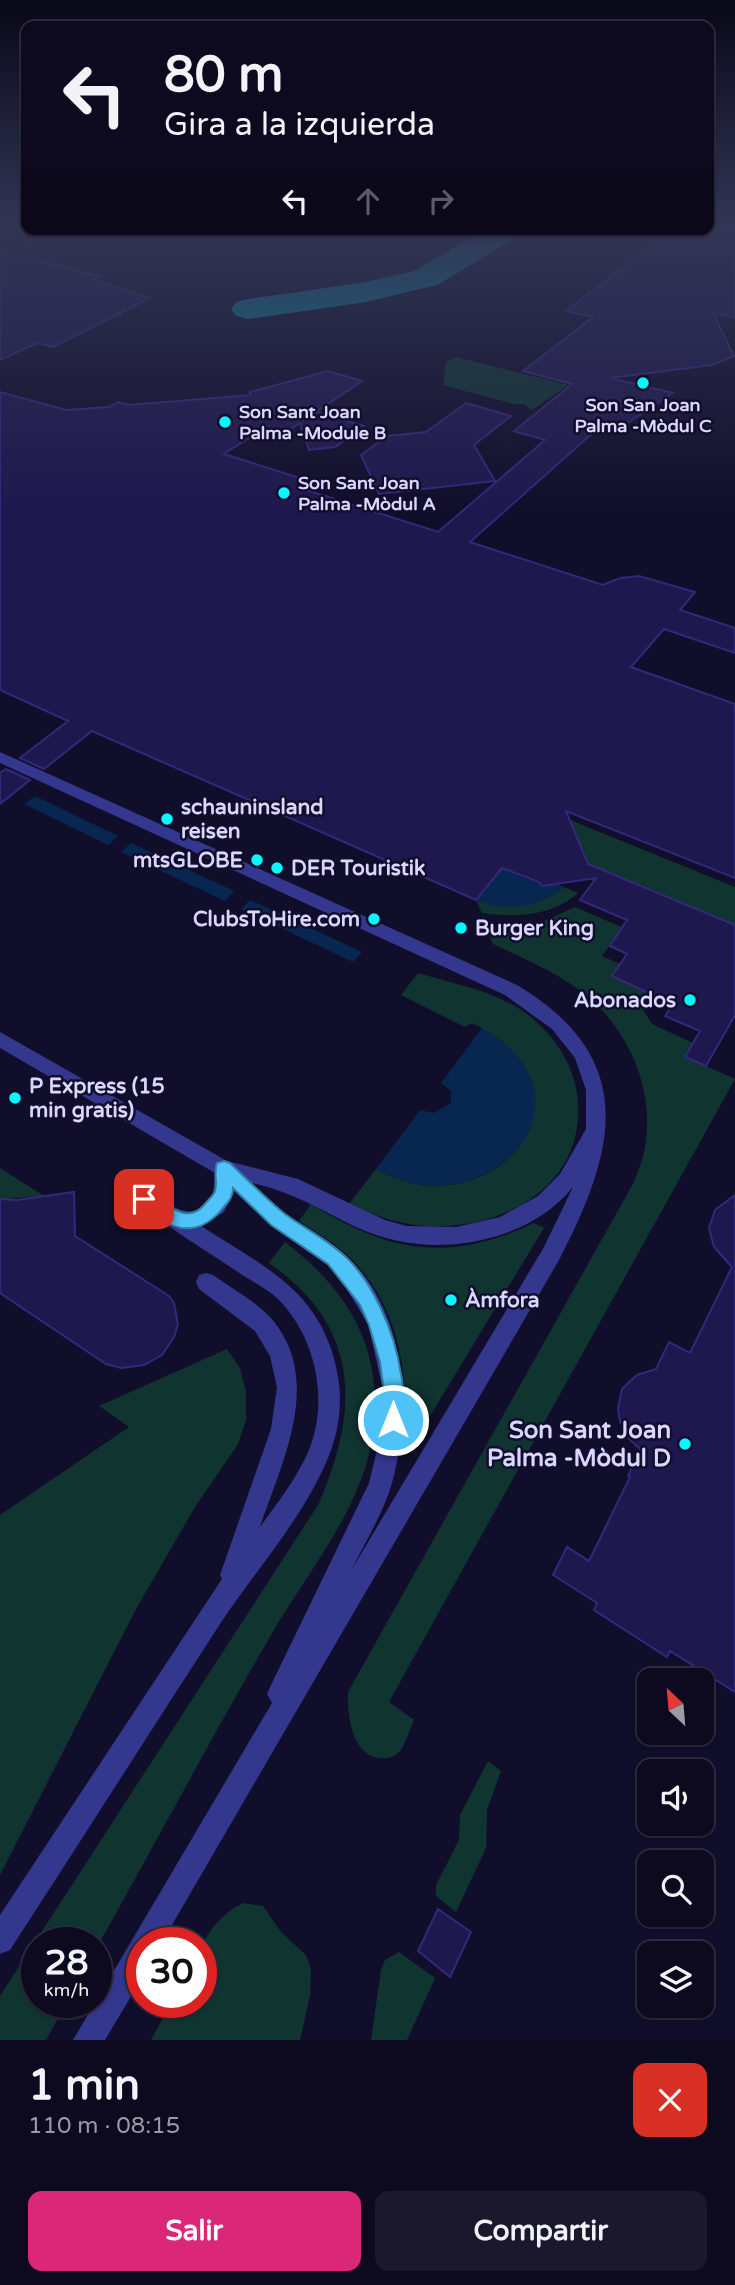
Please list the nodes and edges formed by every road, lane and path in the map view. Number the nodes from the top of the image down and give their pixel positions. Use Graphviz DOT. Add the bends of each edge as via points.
graph roads {
  1 [pos="0,757"];
  2 [pos="0,1039"];
  3 [pos="596,1127"];
  4 [pos="224,1168"];
  5 [pos="144,1199"];
  6 [pos="172,1218"];
  7 [pos="206,1282"];
  8 [pos="225,1595"];
  9 [pos="232,1795"];
  10 [pos="155,1927"];
  11 [pos="0,1940"];
  12 [pos="126,1977"];
  13 [pos="88,2040"];
  1 -- 3 [label="street" via="534,1003 566,1031 589,1066"];
  2 -- 4 [label="street"];
  3 -- 4 [label="street" via="572,1173 544,1202 500,1226 452,1236 388,1231 298,1186"];
  3 -- 9 [label="street" via="593,1160 571,1218"];
  4 -- 6 [label="street" via="224,1194 208,1214 190,1222"];
  4 -- 9 [label="street" via="278,1219 334,1258 350,1276 378,1323 390,1362 394,1405 380,1485"];
  5 -- 6 [label="street"];
  6 -- 8 [label="street" via="285,1292 310,1325 326,1364 328,1411 317,1456"];
  7 -- 8 [label="street" via="262,1324 280,1353 288,1387 282,1429"];
  8 -- 11 [label="street"];
  9 -- 10 [label="street"];
  12 -- 13 [label="street"];
}
